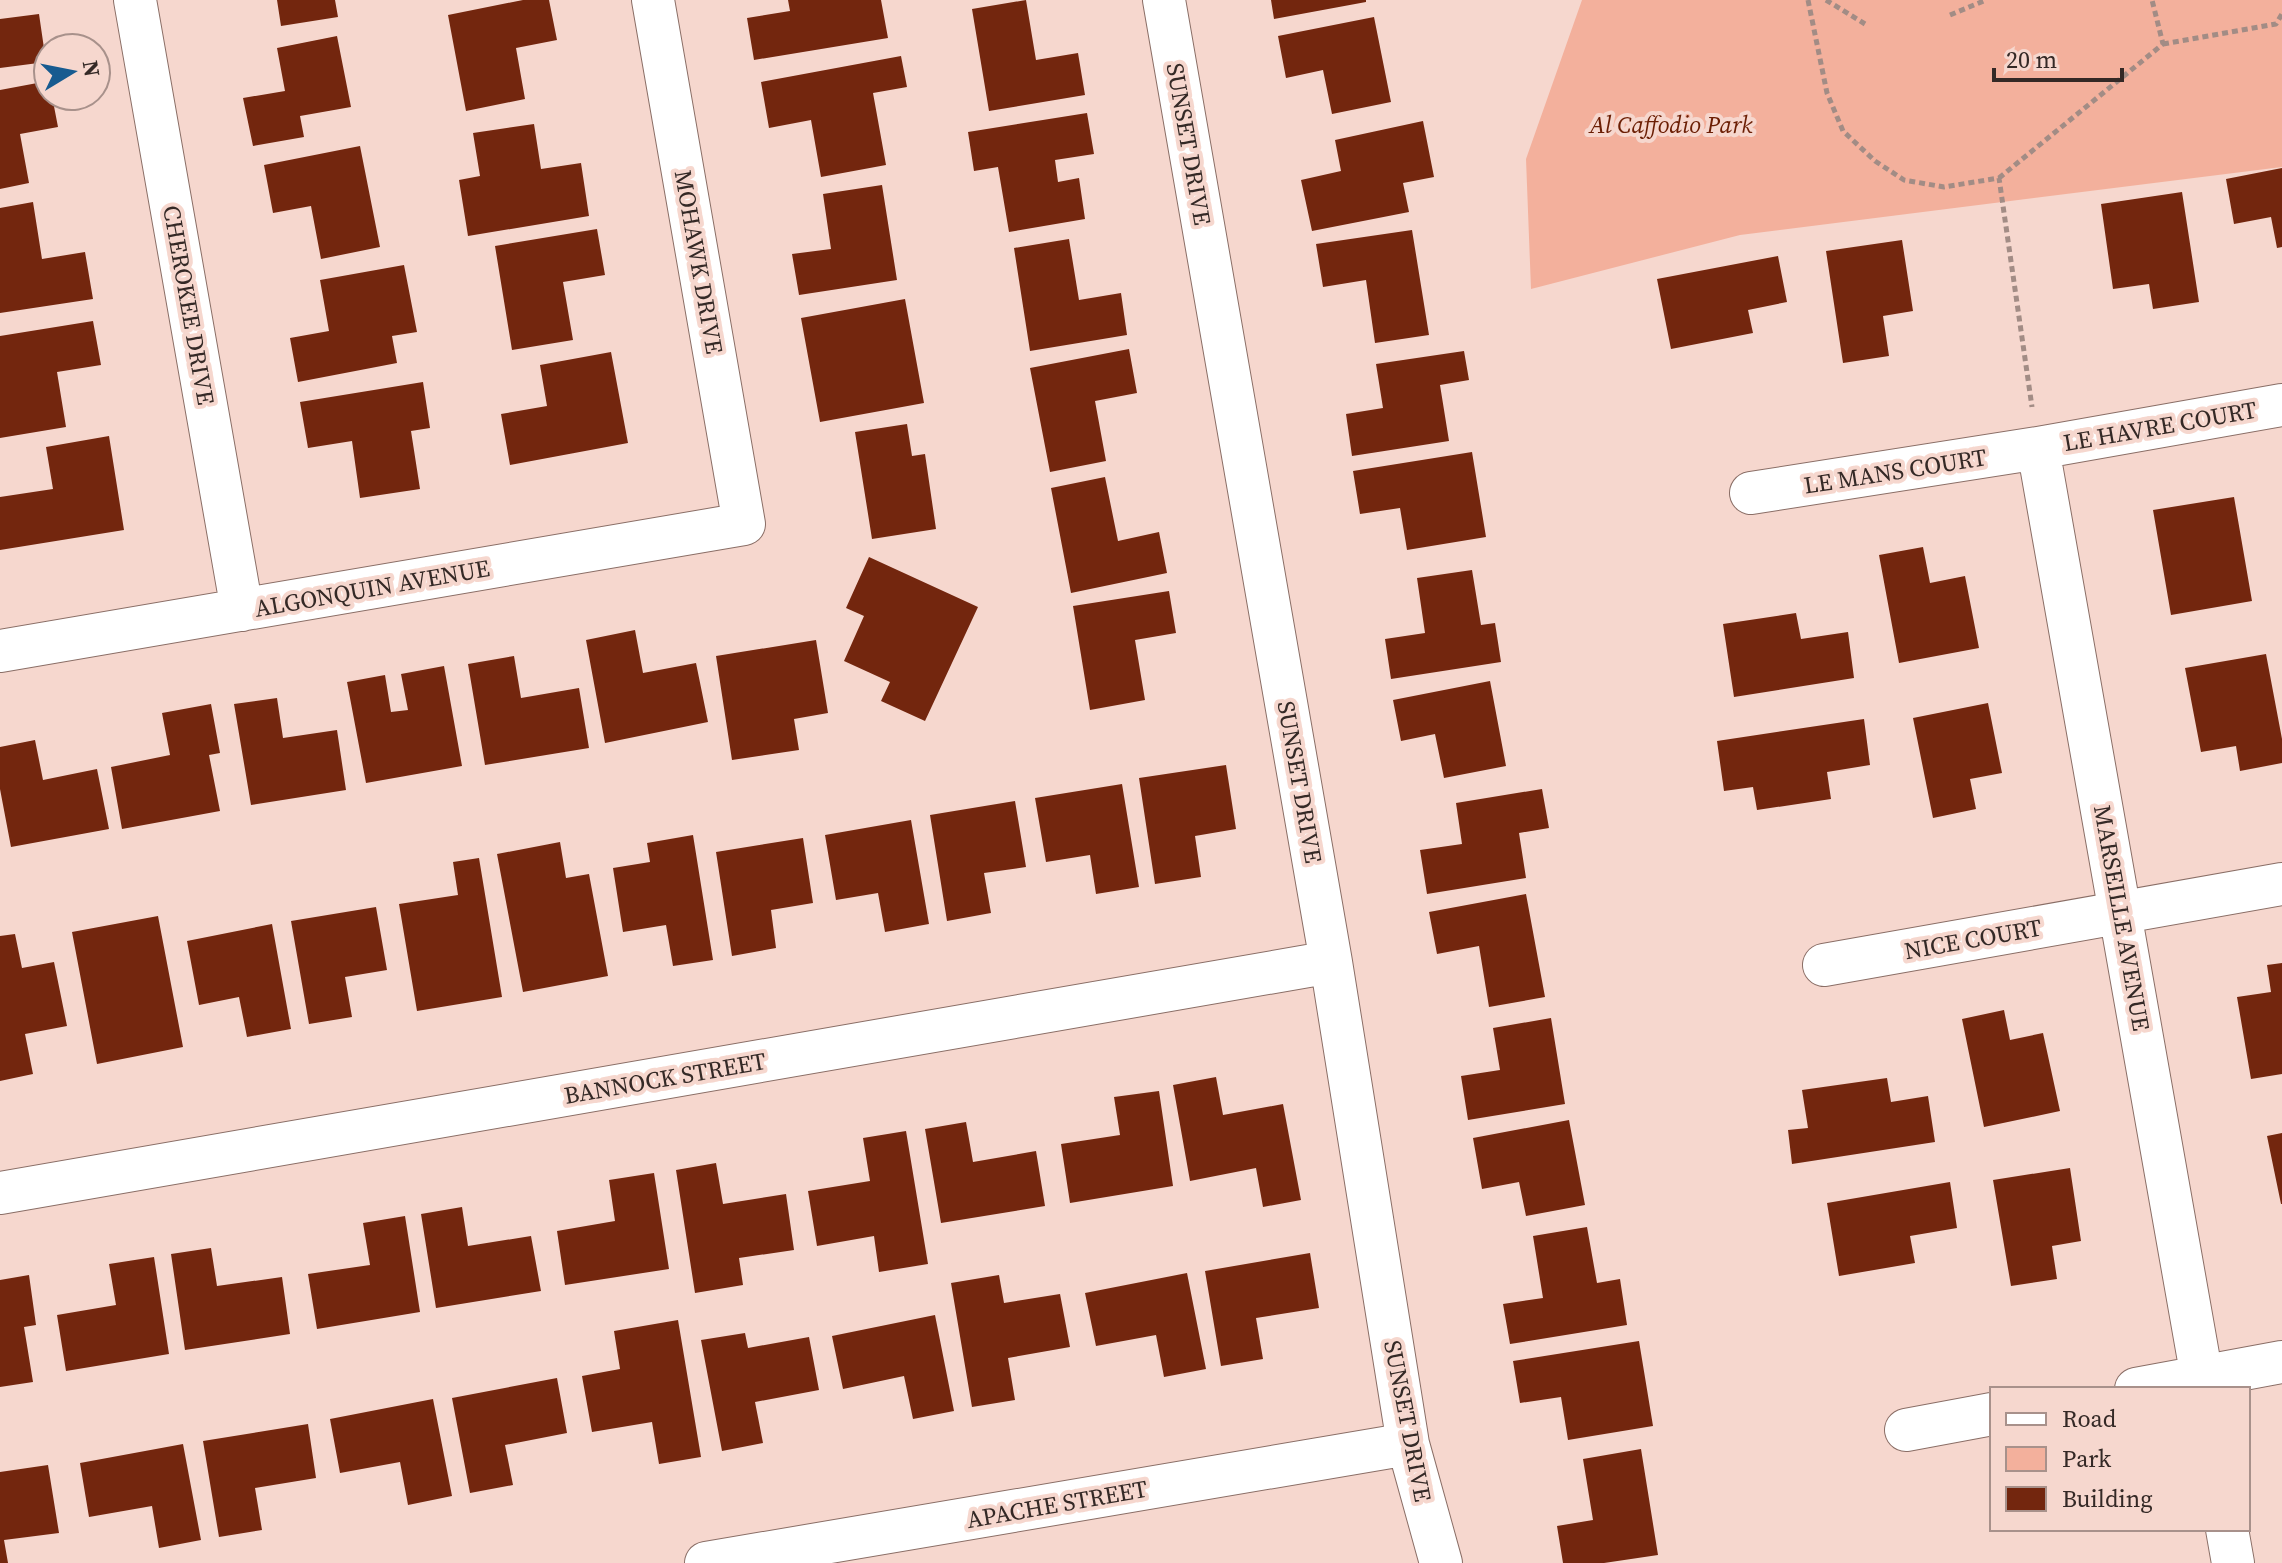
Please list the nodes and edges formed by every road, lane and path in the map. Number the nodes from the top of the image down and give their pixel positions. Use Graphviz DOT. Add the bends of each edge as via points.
graph roads {
  1 [pos="135,0"];
  2 [pos="653,0"];
  3 [pos="1164,0"];
  4 [pos="1808,0"];
  5 [pos="1826,0"];
  6 [pos="1986,0"];
  7 [pos="2152,0"];
  8 [pos="2282,14"];
  9 [pos="1950,15"];
  10 [pos="1865,24"];
  11 [pos="2163,44"];
  12 [pos="1999,178"];
  13 [pos="2282,405"];
  14 [pos="2038,448"];
  15 [pos="1751,493"];
  16 [pos="744,524"];
  17 [pos="242,610"];
  18 [pos="0,651"];
  19 [pos="2282,884"];
  20 [pos="2121,913"];
  21 [pos="1331,962"];
  22 [pos="1824,965"];
  23 [pos="0,1193"];
  24 [pos="2282,1362"];
  25 [pos="2203,1383"];
  26 [pos="2158,1387"];
  27 [pos="1990,1414"];
  28 [pos="1906,1430"];
  29 [pos="1408,1444"];
  30 [pos="2227,1531"];
  31 [pos="706,1563"];
  32 [pos="1441,1563"];
  33 [pos="2233,1563"];
  1 -- 17 [label="street, CHEROKEE DRIVE"];
  2 -- 16 [label="street, MOHAWK DRIVE"];
  3 -- 21 [label="street, SUNSET DRIVE"];
  4 -- 12 [label="path" via="1827,93 1843,131 1875,161 1904,180 1944,187"];
  5 -- 10 [label="path"];
  6 -- 9 [label="path"];
  7 -- 11 [label="path"];
  8 -- 11 [label="path" via="2276,24"];
  11 -- 12 [label="path"];
  12 -- 14 [label="path"];
  13 -- 14 [label="street, LE HAVRE COURT"];
  14 -- 15 [label="street, LE MANS COURT"];
  14 -- 20 [label="street, MARSEILLE AVENUE"];
  16 -- 17 [label="street, ALGONQUIN AVENUE"];
  17 -- 18 [label="street, ALGONQUIN AVENUE"];
  19 -- 20 [label="street, NICE COURT"];
  20 -- 22 [label="street, NICE COURT"];
  20 -- 25 [label="street, MARSEILLE AVENUE"];
  21 -- 23 [label="street, BANNOCK STREET"];
  21 -- 29 [label="street, SUNSET DRIVE"];
  24 -- 25 [label="street"];
  25 -- 26 [label="street"];
  27 -- 28 [label="street"];
  29 -- 31 [label="street, APACHE STREET"];
  29 -- 32 [label="street, SUNSET DRIVE"];
  30 -- 33 [label="street"];
}
